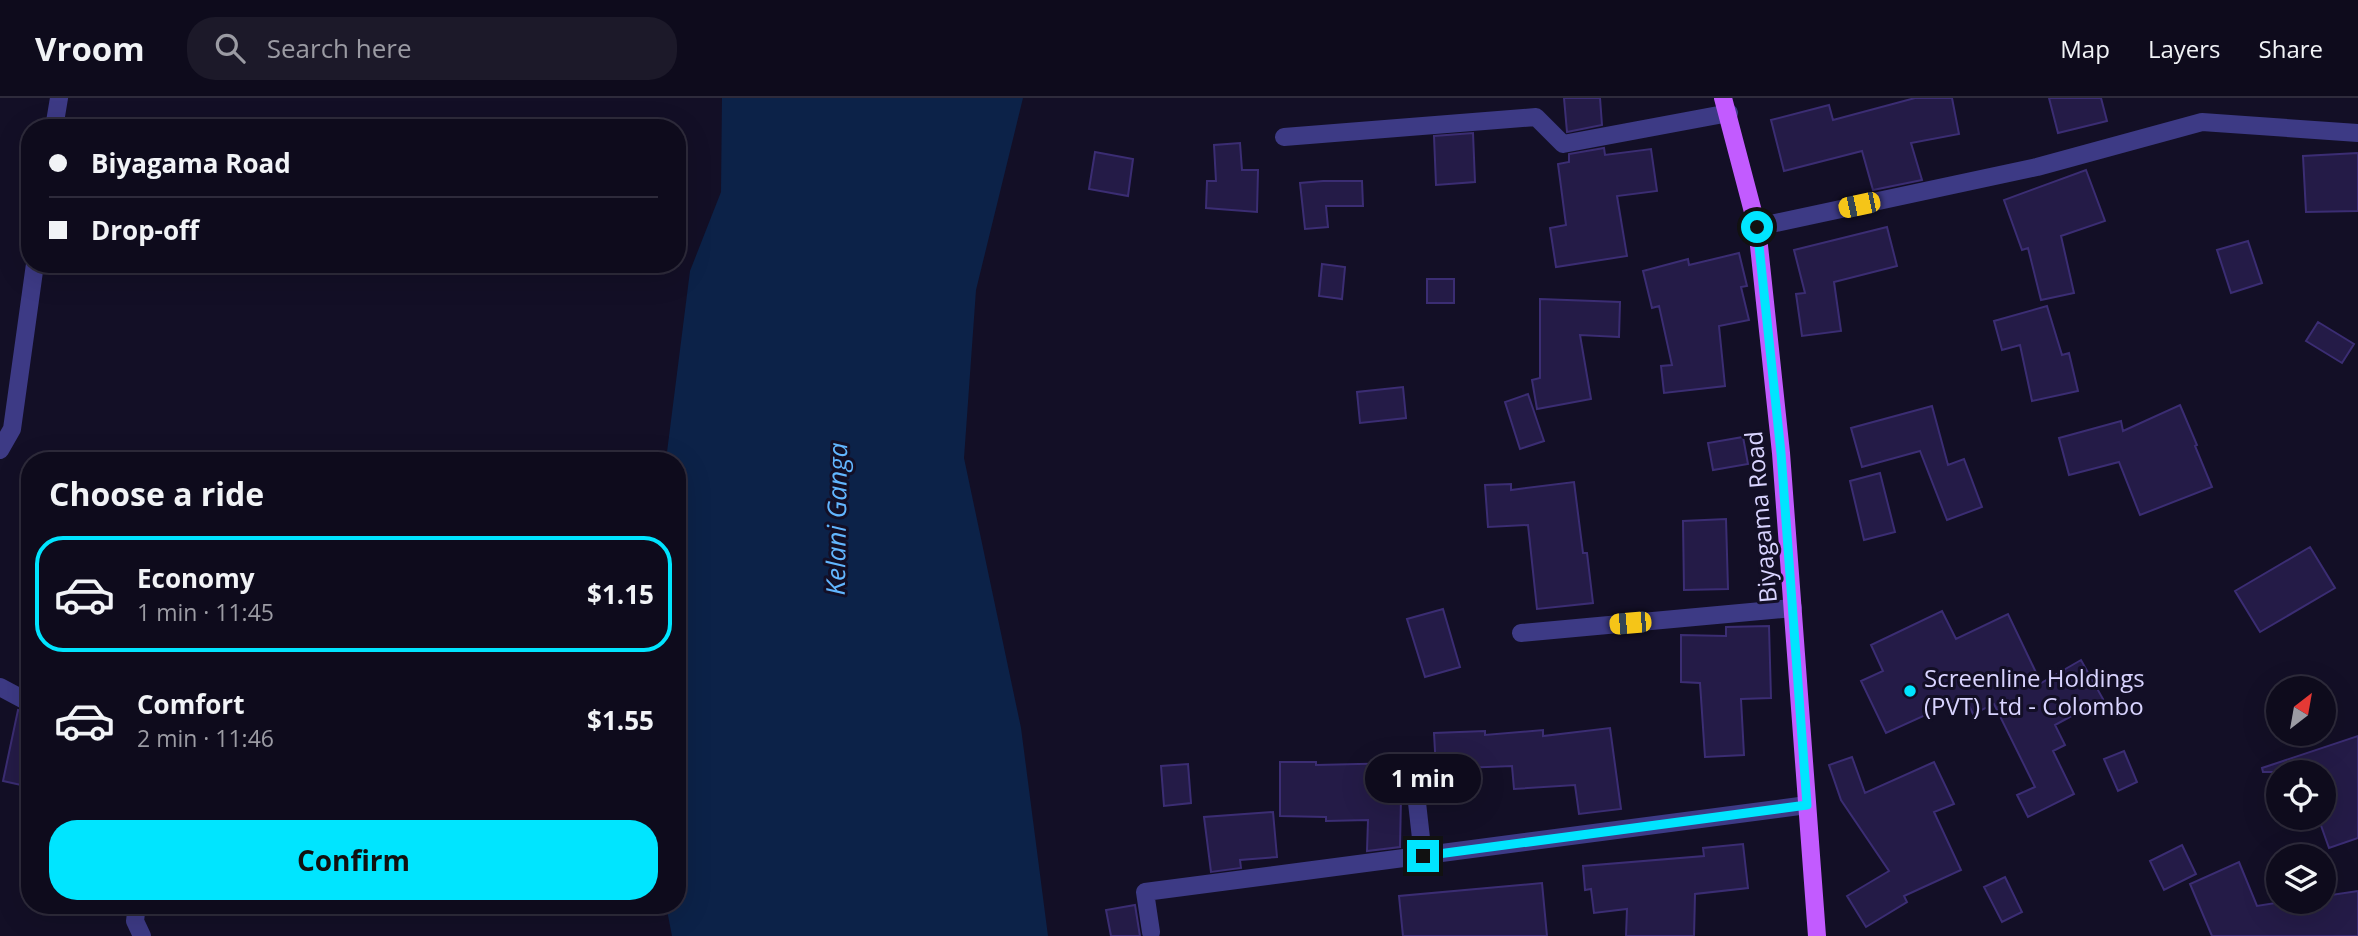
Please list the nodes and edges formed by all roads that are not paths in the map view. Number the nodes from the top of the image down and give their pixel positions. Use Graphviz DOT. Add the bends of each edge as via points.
graph roads {
  1 [pos="59,98"];
  2 [pos="1726,105"];
  3 [pos="56,119"];
  4 [pos="2358,134"];
  5 [pos="1284,137"];
  6 [pos="1757,227"];
  7 [pos="34,273"];
  8 [pos="0,450"];
  9 [pos="1793,608"];
  10 [pos="1521,633"];
  11 [pos="0,687"];
  12 [pos="21,698"];
  13 [pos="1415,776"];
  14 [pos="1807,805"];
  15 [pos="1423,856"];
  16 [pos="136,914"];
  17 [pos="1151,932"];
  18 [pos="142,936"];
  19 [pos="1817,936"];
  1 -- 3 [label="street"];
  2 -- 5 [label="street" via="1563,144 1536,117"];
  2 -- 6 [label="main road, Biyagama Road"];
  4 -- 6 [label="street" via="2203,122 2037,167"];
  6 -- 9 [label="main road, Biyagama Road"];
  7 -- 8 [label="street" via="12,429"];
  9 -- 10 [label="street"];
  9 -- 14 [label="main road, Biyagama Road"];
  11 -- 12 [label="street"];
  13 -- 15 [label="street"];
  14 -- 15 [label="street"];
  14 -- 19 [label="main road, Biyagama Road"];
  15 -- 17 [label="street" via="1145,892"];
  16 -- 18 [label="street"];
}
